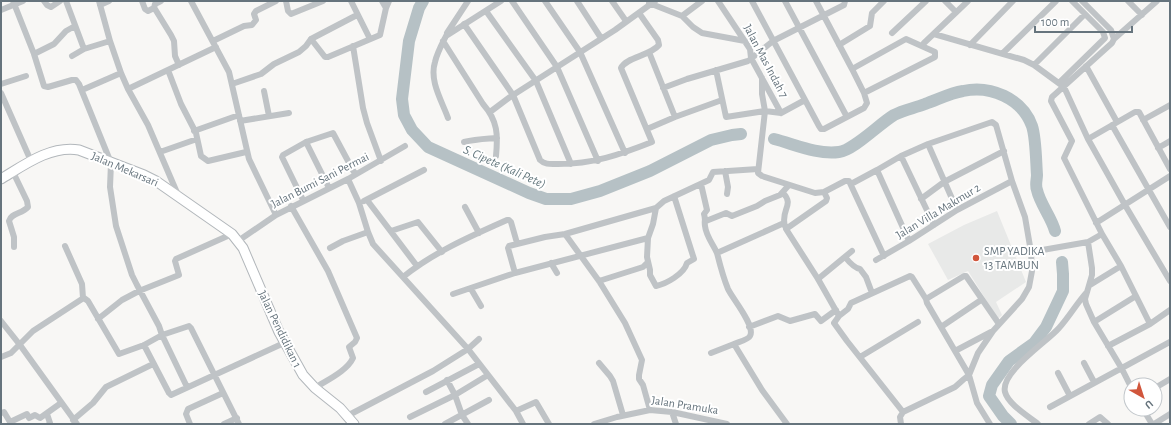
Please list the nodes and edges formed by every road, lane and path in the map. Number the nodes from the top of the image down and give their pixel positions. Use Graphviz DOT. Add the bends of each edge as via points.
graph roads {
  1 [pos="23,1"];
  2 [pos="44,1"];
  3 [pos="60,1"];
  4 [pos="66,1"];
  5 [pos="110,1"];
  6 [pos="142,1"];
  7 [pos="162,1"];
  8 [pos="191,1"];
  9 [pos="276,1"];
  10 [pos="286,1"];
  11 [pos="323,1"];
  12 [pos="351,1"];
  13 [pos="382,1"];
  14 [pos="390,1"];
  15 [pos="468,1"];
  16 [pos="501,1"];
  17 [pos="512,1"];
  18 [pos="545,1"];
  19 [pos="578,1"];
  20 [pos="612,1"];
  21 [pos="702,1"];
  22 [pos="718,1"];
  23 [pos="752,1"];
  24 [pos="785,1"];
  25 [pos="816,1"];
  26 [pos="845,1"];
  27 [pos="884,1"];
  28 [pos="926,1"];
  29 [pos="945,1"];
  30 [pos="968,1"];
  31 [pos="1012,1"];
  32 [pos="1056,1"];
  33 [pos="1072,1"];
  34 [pos="1082,1"];
  35 [pos="1128,1"];
  36 [pos="1157,1"];
  37 [pos="651,2"];
  38 [pos="14,3"];
  39 [pos="99,3"];
  40 [pos="490,4"];
  41 [pos="154,8"];
  42 [pos="386,8"];
  43 [pos="1,10"];
  44 [pos="486,11"];
  45 [pos="956,12"];
  46 [pos="639,13"];
  47 [pos="1085,14"];
  48 [pos="357,15"];
  49 [pos="823,15"];
  50 [pos="1142,15"];
  51 [pos="682,16"];
  52 [pos="626,21"];
  53 [pos="464,24"];
  54 [pos="75,26"];
  55 [pos="799,28"];
  56 [pos="892,33"];
  57 [pos="934,34"];
  58 [pos="601,38"];
  59 [pos="311,39"];
  60 [pos="370,39"];
  61 [pos="444,39"];
  62 [pos="1114,39"];
  63 [pos="110,41"];
  64 [pos="213,41"];
  65 [pos="745,41"];
  66 [pos="774,41"];
  67 [pos="924,43"];
  68 [pos="970,44"];
  69 [pos="840,45"];
  70 [pos="353,46"];
  71 [pos="216,47"];
  72 [pos="84,49"];
  73 [pos="580,52"];
  74 [pos="649,52"];
  75 [pos="1003,53"];
  76 [pos="34,54"];
  77 [pos="72,56"];
  78 [pos="751,58"];
  79 [pos="179,65"];
  80 [pos="1034,66"];
  81 [pos="1086,66"];
  82 [pos="557,67"];
  83 [pos="852,69"];
  84 [pos="168,70"];
  85 [pos="716,70"];
  86 [pos="121,73"];
  87 [pos="26,76"];
  88 [pos="762,78"];
  89 [pos="536,81"];
  90 [pos="1,84"];
  91 [pos="232,84"];
  92 [pos="1061,85"];
  93 [pos="663,88"];
  94 [pos="128,89"];
  95 [pos="82,90"];
  96 [pos="264,91"];
  97 [pos="1,93"];
  98 [pos="864,93"];
  99 [pos="513,95"];
  100 [pos="722,100"];
  101 [pos="805,100"];
  102 [pos="1170,105"];
  103 [pos="765,111"];
  104 [pos="490,112"];
  105 [pos="289,113"];
  106 [pos="781,113"];
  107 [pos="270,116"];
  108 [pos="675,117"];
  109 [pos="847,117"];
  110 [pos="240,118"];
  111 [pos="448,118"];
  112 [pos="1143,120"];
  113 [pos="1115,124"];
  114 [pos="647,129"];
  115 [pos="194,130"];
  116 [pos="497,138"];
  117 [pos="197,139"];
  118 [pos="1088,139"];
  119 [pos="1170,141"];
  120 [pos="306,142"];
  121 [pos="464,142"];
  122 [pos="928,144"];
  123 [pos="405,146"];
  124 [pos="1158,148"];
  125 [pos="1004,151"];
  126 [pos="160,152"];
  127 [pos="246,152"];
  128 [pos="625,153"];
  129 [pos="496,156"];
  130 [pos="901,156"];
  131 [pos="31,161"];
  132 [pos="381,161"];
  133 [pos="598,161"];
  134 [pos="111,163"];
  135 [pos="571,164"];
  136 [pos="758,169"];
  137 [pos="1170,169"];
  138 [pos="424,170"];
  139 [pos="877,170"];
  140 [pos="725,171"];
  141 [pos="13,172"];
  142 [pos="355,174"];
  143 [pos="1170,176"];
  144 [pos="2,177"];
  145 [pos="348,178"];
  146 [pos="1012,181"];
  147 [pos="944,182"];
  148 [pos="701,184"];
  149 [pos="851,184"];
  150 [pos="788,185"];
  151 [pos="329,188"];
  152 [pos="1148,191"];
  153 [pos="824,192"];
  154 [pos="783,193"];
  155 [pos="727,194"];
  156 [pos="178,196"];
  157 [pos="674,196"];
  158 [pos="921,199"];
  159 [pos="304,200"];
  160 [pos="367,200"];
  161 [pos="359,204"];
  162 [pos="1125,205"];
  163 [pos="291,206"];
  164 [pos="464,207"];
  165 [pos="656,208"];
  166 [pos="957,210"];
  167 [pos="276,215"];
  168 [pos="706,221"];
  169 [pos="1096,223"];
  170 [pos="785,226"];
  171 [pos="934,226"];
  172 [pos="1170,227"];
  173 [pos="391,231"];
  174 [pos="368,232"];
  175 [pos="479,233"];
  176 [pos="565,234"];
  177 [pos="1102,234"];
  178 [pos="235,238"];
  179 [pos="648,238"];
  180 [pos="909,241"];
  181 [pos="1088,242"];
  182 [pos="517,243"];
  183 [pos="65,246"];
  184 [pos="14,247"];
  185 [pos="330,248"];
  186 [pos="442,252"];
  187 [pos="852,252"];
  188 [pos="1031,252"];
  189 [pos="717,253"];
  190 [pos="582,256"];
  191 [pos="884,256"];
  192 [pos="845,257"];
  193 [pos="876,260"];
  194 [pos="648,262"];
  195 [pos="551,263"];
  196 [pos="418,266"];
  197 [pos="1121,266"];
  198 [pos="515,273"];
  199 [pos="557,273"];
  200 [pos="403,277"];
  201 [pos="818,279"];
  202 [pos="599,281"];
  203 [pos="1170,281"];
  204 [pos="1090,285"];
  205 [pos="471,289"];
  206 [pos="139,290"];
  207 [pos="1087,292"];
  208 [pos="872,293"];
  209 [pos="453,294"];
  210 [pos="1136,296"];
  211 [pos="83,298"];
  212 [pos="926,299"];
  213 [pos="981,300"];
  214 [pos="481,306"];
  215 [pos="1170,310"];
  216 [pos="837,313"];
  217 [pos="98,319"];
  218 [pos="1,321"];
  219 [pos="918,322"];
  220 [pos="1094,322"];
  221 [pos="999,324"];
  222 [pos="1150,324"];
  223 [pos="750,327"];
  224 [pos="941,327"];
  225 [pos="992,332"];
  226 [pos="162,336"];
  227 [pos="479,339"];
  228 [pos="1170,342"];
  229 [pos="284,343"];
  230 [pos="734,344"];
  231 [pos="20,345"];
  232 [pos="144,345"];
  233 [pos="1108,346"];
  234 [pos="468,349"];
  235 [pos="955,351"];
  236 [pos="711,353"];
  237 [pos="1,357"];
  238 [pos="860,357"];
  239 [pos="599,362"];
  240 [pos="1084,363"];
  241 [pos="153,364"];
  242 [pos="479,364"];
  243 [pos="1122,369"];
  244 [pos="1058,373"];
  245 [pos="214,374"];
  246 [pos="969,375"];
  247 [pos="488,376"];
  248 [pos="1126,377"];
  249 [pos="447,380"];
  250 [pos="1094,382"];
  251 [pos="187,387"];
  252 [pos="315,388"];
  253 [pos="426,392"];
  254 [pos="223,393"];
  255 [pos="455,395"];
  256 [pos="1070,396"];
  257 [pos="489,400"];
  258 [pos="61,404"];
  259 [pos="1050,407"];
  260 [pos="650,410"];
  261 [pos="516,411"];
  262 [pos="672,412"];
  263 [pos="903,412"];
  264 [pos="1,413"];
  265 [pos="47,414"];
  266 [pos="1170,414"];
  267 [pos="462,415"];
  268 [pos="623,415"];
  269 [pos="347,416"];
  270 [pos="410,417"];
  271 [pos="238,421"];
  272 [pos="75,422"];
  273 [pos="49,424"];
  274 [pos="190,424"];
  275 [pos="224,424"];
  276 [pos="354,424"];
  277 [pos="445,424"];
  278 [pos="468,424"];
  279 [pos="523,424"];
  280 [pos="549,424"];
  281 [pos="594,424"];
  282 [pos="676,424"];
  283 [pos="727,424"];
  284 [pos="787,424"];
  285 [pos="901,424"];
  286 [pos="990,424"];
  287 [pos="1038,424"];
  288 [pos="1089,424"];
  289 [pos="1108,424"];
  290 [pos="1153,424"];
  1 -- 38 [label="street"];
  2 -- 3 [label="street" via="51,7"];
  4 -- 54 [label="street"];
  5 -- 39 [label="street"];
  6 -- 41 [label="street" via="148,11"];
  7 -- 41 [label="street"];
  8 -- 64 [label="street"];
  9 -- 64 [label="street" via="255,12 256,20 252,25 244,26"];
  10 -- 11 [label="street" via="288,12 291,14"];
  12 -- 48 [label="street"];
  13 -- 42 [label="street"];
  14 -- 42 [label="street"];
  15 -- 61 [label="street"];
  16 -- 40 [label="street"];
  17 -- 82 [label="street"];
  18 -- 73 [label="street"];
  19 -- 58 [label="street"];
  20 -- 52 [label="street"];
  21 -- 51 [label="street"];
  22 -- 65 [label="street, Jalan Mas Indah 7"];
  23 -- 66 [label="street"];
  24 -- 55 [label="street"];
  25 -- 49 [label="street"];
  26 -- 49 [label="street" via="844,5"];
  27 -- 69 [label="street" via="872,13 870,26"];
  28 -- 56 [label="street"];
  29 -- 45 [label="street"];
  30 -- 45 [label="street"];
  31 -- 68 [label="street"];
  32 -- 75 [label="street"];
  33 -- 47 [label="street"];
  34 -- 62 [label="street" via="1111,30"];
  35 -- 50 [label="street"];
  36 -- 50 [label="street"];
  37 -- 46 [label="street"];
  37 -- 51 [label="street"];
  38 -- 43 [label="street"];
  38 -- 76 [label="street"];
  39 -- 63 [label="street"];
  40 -- 44 [label="street"];
  41 -- 79 [label="street" via="174,41 175,56"];
  42 -- 60 [label="street" via="381,33"];
  44 -- 53 [label="street"];
  44 -- 89 [label="street"];
  45 -- 57 [label="street"];
  46 -- 52 [label="street"];
  46 -- 74 [label="street" via="660,42"];
  47 -- 80 [label="street"];
  47 -- 92 [label="street" via="1105,38"];
  48 -- 59 [label="street"];
  48 -- 60 [label="street"];
  49 -- 55 [label="street"];
  49 -- 69 [label="street"];
  50 -- 62 [label="street"];
  51 -- 65 [label="street" via="702,33"];
  52 -- 58 [label="street"];
  53 -- 61 [label="street"];
  53 -- 99 [label="street"];
  54 -- 72 [label="street"];
  54 -- 76 [label="street" via="66,31 54,44"];
  55 -- 66 [label="street"];
  55 -- 109 [label="street"];
  57 -- 67 [label="street"];
  57 -- 68 [label="street"];
  58 -- 73 [label="street"];
  59 -- 70 [label="street" via="326,57"];
  59 -- 91 [label="street" via="299,52 274,64 261,74"];
  60 -- 70 [label="street"];
  61 -- 104 [label="street"];
  61 -- 111 [label="street" via="433,73"];
  62 -- 81 [label="street"];
  63 -- 72 [label="street"];
  63 -- 86 [label="street"];
  64 -- 71 [label="street"];
  65 -- 78 [label="street, Jalan Mas Indah 7" via="750,49"];
  66 -- 78 [label="street"];
  66 -- 101 [label="street"];
  68 -- 75 [label="street"];
  69 -- 83 [label="street"];
  70 -- 132 [label="street, Jalan Bumi Sani Permai" via="363,108"];
  71 -- 79 [label="street"];
  71 -- 91 [label="street" via="229,72"];
  72 -- 77 [label="street"];
  73 -- 82 [label="street"];
  73 -- 128 [label="street"];
  74 -- 93 [label="street"];
  74 -- 114 [label="street" via="623,64 621,68"];
  75 -- 80 [label="street"];
  76 -- 95 [label="street" via="44,86 72,80 78,82"];
  78 -- 85 [label="street"];
  78 -- 88 [label="street, Jalan Mas Indah 7"];
  79 -- 84 [label="street"];
  80 -- 92 [label="street"];
  81 -- 92 [label="street"];
  81 -- 113 [label="street"];
  82 -- 89 [label="street"];
  82 -- 133 [label="street"];
  83 -- 98 [label="street"];
  83 -- 98 [label="street" via="906,39 936,54 935,57"];
  84 -- 94 [label="street"];
  84 -- 115 [label="street"];
  85 -- 93 [label="street"];
  85 -- 100 [label="street"];
  86 -- 94 [label="street"];
  86 -- 95 [label="street"];
  87 -- 90 [label="street"];
  88 -- 103 [label="street"];
  88 -- 106 [label="street, Jalan Mas Indah 7"];
  89 -- 99 [label="street"];
  89 -- 135 [label="street"];
  91 -- 110 [label="street"];
  92 -- 118 [label="street"];
  92 -- 169 [label="street" via="1051,101 1072,141 1064,158"];
  93 -- 108 [label="street"];
  94 -- 126 [label="street"];
  95 -- 134 [label="street"];
  96 -- 107 [label="street"];
  97 -- 131 [label="street"];
  98 -- 109 [label="street" via="866,106"];
  99 -- 104 [label="street"];
  99 -- 135 [label="street" via="540,160 545,164"];
  100 -- 103 [label="street" via="726,117"];
  100 -- 108 [label="street"];
  101 -- 106 [label="street"];
  101 -- 109 [label="street" via="821,129"];
  102 -- 112 [label="street"];
  103 -- 106 [label="street"];
  103 -- 136 [label="street"];
  104 -- 116 [label="street"];
  105 -- 107 [label="street"];
  107 -- 110 [label="street"];
  108 -- 114 [label="street"];
  110 -- 115 [label="street"];
  110 -- 127 [label="street"];
  112 -- 113 [label="street" via="1137,112"];
  112 -- 124 [label="street"];
  113 -- 118 [label="street"];
  113 -- 152 [label="street"];
  114 -- 128 [label="street" via="652,142"];
  115 -- 117 [label="street"];
  116 -- 121 [label="street"];
  116 -- 129 [label="street"];
  117 -- 126 [label="street"];
  117 -- 127 [label="street" via="202,156 208,160"];
  118 -- 162 [label="street"];
  119 -- 124 [label="street"];
  120 -- 142 [label="street" via="334,133"];
  120 -- 151 [label="street"];
  120 -- 159 [label="street" via="283,154 282,157"];
  122 -- 125 [label="street" via="992,122 996,125"];
  122 -- 130 [label="street"];
  122 -- 147 [label="street"];
  123 -- 132 [label="street"];
  124 -- 137 [label="street"];
  125 -- 146 [label="street"];
  125 -- 147 [label="street"];
  126 -- 156 [label="street"];
  127 -- 167 [label="street"];
  128 -- 133 [label="street"];
  130 -- 139 [label="street"];
  130 -- 158 [label="street"];
  131 -- 134 [label="street, Jalan Mekarsari" via="63,149 73,149"];
  131 -- 141 [label="street, Jalan Mekarsari"];
  132 -- 142 [label="street, Jalan Bumi Sani Permai"];
  133 -- 135 [label="street"];
  134 -- 156 [label="street, Jalan Mekarsari" via="144,175"];
  134 -- 206 [label="street" via="110,187 116,226"];
  136 -- 140 [label="street"];
  136 -- 150 [label="street" via="762,176"];
  138 -- 160 [label="street"];
  139 -- 149 [label="street"];
  139 -- 180 [label="street"];
  140 -- 148 [label="street" via="713,172 709,180"];
  140 -- 155 [label="street"];
  141 -- 144 [label="street, Jalan Mekarsari"];
  141 -- 184 [label="street" via="28,207 10,218"];
  142 -- 145 [label="street, Jalan Bumi Sani Permai"];
  143 -- 152 [label="street"];
  145 -- 151 [label="street, Jalan Bumi Sani Permai"];
  145 -- 161 [label="street"];
  146 -- 166 [label="street, Jalan Villa Makmur 2"];
  146 -- 188 [label="street" via="1025,217"];
  147 -- 158 [label="street"];
  147 -- 166 [label="street"];
  148 -- 157 [label="street"];
  148 -- 168 [label="street" via="707,210 704,214"];
  149 -- 153 [label="street" via="845,181"];
  149 -- 191 [label="street"];
  150 -- 153 [label="street" via="815,193"];
  150 -- 154 [label="street"];
  151 -- 159 [label="street, Jalan Bumi Sani Permai"];
  152 -- 162 [label="street"];
  152 -- 172 [label="street"];
  153 -- 170 [label="street" via="826,201"];
  154 -- 168 [label="street" via="732,216 726,213"];
  154 -- 170 [label="street" via="788,201 783,215"];
  156 -- 178 [label="street, Jalan Mekarsari"];
  157 -- 165 [label="street"];
  157 -- 194 [label="street" via="694,259 679,274 657,286 650,275"];
  158 -- 171 [label="street"];
  159 -- 163 [label="street, Jalan Bumi Sani Permai"];
  160 -- 161 [label="street"];
  160 -- 173 [label="street"];
  161 -- 174 [label="street"];
  162 -- 169 [label="street"];
  162 -- 203 [label="street"];
  163 -- 167 [label="street, Jalan Bumi Sani Permai"];
  163 -- 252 [label="street" via="328,271 357,338 349,347 352,361"];
  164 -- 175 [label="street"];
  165 -- 176 [label="street"];
  165 -- 179 [label="street"];
  166 -- 171 [label="street, Jalan Villa Makmur 2"];
  167 -- 178 [label="street, Jalan Bumi Sani Permai"];
  168 -- 189 [label="street" via="709,239"];
  169 -- 177 [label="street"];
  170 -- 189 [label="street"];
  170 -- 201 [label="street"];
  171 -- 180 [label="street, Jalan Villa Makmur 2"];
  173 -- 186 [label="street" via="418,222"];
  173 -- 196 [label="street"];
  174 -- 185 [label="street"];
  174 -- 200 [label="street" via="373,244"];
  175 -- 182 [label="street" via="509,220"];
  175 -- 186 [label="street"];
  176 -- 182 [label="street"];
  176 -- 190 [label="street"];
  177 -- 181 [label="street"];
  177 -- 197 [label="street"];
  178 -- 206 [label="street, Jalan Bumi Sani Permai" via="175,260 179,273 177,276"];
  178 -- 229 [label="street, Jalan Pendidikan 1" via="243,248"];
  179 -- 190 [label="street"];
  179 -- 194 [label="street"];
  180 -- 191 [label="street, Jalan Villa Makmur 2"];
  181 -- 188 [label="street"];
  181 -- 204 [label="street" via="1092,268"];
  182 -- 198 [label="street" via="508,248"];
  183 -- 211 [label="street" via="82,284"];
  186 -- 196 [label="street"];
  187 -- 192 [label="street"];
  188 -- 221 [label="street" via="1032,271 1029,287 1022,299"];
  189 -- 223 [label="street" via="728,290"];
  190 -- 195 [label="street"];
  190 -- 202 [label="street"];
  191 -- 193 [label="street, Jalan Villa Makmur 2"];
  192 -- 201 [label="street"];
  192 -- 208 [label="street" via="860,268"];
  194 -- 202 [label="street" via="643,267"];
  195 -- 198 [label="street"];
  195 -- 199 [label="street"];
  196 -- 200 [label="street"];
  197 -- 204 [label="street"];
  197 -- 210 [label="street"];
  198 -- 205 [label="street"];
  200 -- 234 [label="street"];
  201 -- 216 [label="street"];
  202 -- 260 [label="street" via="625,323 642,360 639,379"];
  204 -- 207 [label="street"];
  205 -- 209 [label="street"];
  205 -- 214 [label="street"];
  206 -- 217 [label="street"];
  206 -- 226 [label="street"];
  207 -- 220 [label="street" via="1086,304"];
  207 -- 287 [label="street" via="1058,329 1015,368 1005,386 1004,390 1012,402"];
  208 -- 212 [label="street" via="911,276"];
  208 -- 216 [label="street"];
  210 -- 220 [label="street"];
  210 -- 222 [label="street"];
  211 -- 217 [label="street" via="88,301"];
  211 -- 231 [label="street" via="33,331"];
  212 -- 213 [label="street" via="964,276 968,278"];
  212 -- 224 [label="street"];
  213 -- 221 [label="street"];
  213 -- 224 [label="street"];
  215 -- 222 [label="street"];
  216 -- 223 [label="street" via="821,321 815,314 790,321 779,316"];
  216 -- 238 [label="street" via="835,326"];
  217 -- 232 [label="street" via="119,354"];
  218 -- 231 [label="street"];
  219 -- 238 [label="street"];
  220 -- 233 [label="street"];
  221 -- 225 [label="street"];
  222 -- 233 [label="street"];
  223 -- 230 [label="street" via="750,337"];
  224 -- 235 [label="street"];
  225 -- 235 [label="street"];
  225 -- 246 [label="street" via="978,353"];
  226 -- 232 [label="street"];
  226 -- 245 [label="street" via="190,326"];
  226 -- 251 [label="street"];
  227 -- 234 [label="street"];
  228 -- 243 [label="street"];
  229 -- 245 [label="street"];
  229 -- 252 [label="street, Jalan Pendidikan 1" via="303,375"];
  230 -- 236 [label="street"];
  230 -- 284 [label="street" via="762,390"];
  231 -- 237 [label="street"];
  231 -- 258 [label="street"];
  232 -- 241 [label="street"];
  233 -- 243 [label="street"];
  234 -- 242 [label="street"];
  234 -- 269 [label="street" via="433,371"];
  235 -- 246 [label="street"];
  238 -- 263 [label="street"];
  239 -- 268 [label="street" via="613,381"];
  240 -- 250 [label="street"];
  241 -- 251 [label="street" via="170,394"];
  241 -- 272 [label="street" via="106,387"];
  242 -- 247 [label="street"];
  242 -- 249 [label="street"];
  243 -- 248 [label="street"];
  243 -- 250 [label="street"];
  244 -- 256 [label="street"];
  245 -- 251 [label="street"];
  245 -- 254 [label="street"];
  246 -- 263 [label="street" via="955,387"];
  246 -- 286 [label="street" via="977,403"];
  247 -- 255 [label="street"];
  247 -- 261 [label="street"];
  249 -- 253 [label="street"];
  249 -- 255 [label="street"];
  250 -- 256 [label="street"];
  252 -- 269 [label="street, Jalan Pendidikan 1"];
  254 -- 271 [label="street"];
  254 -- 274 [label="street" via="188,409 186,414"];
  255 -- 267 [label="street"];
  255 -- 270 [label="street"];
  256 -- 259 [label="street"];
  257 -- 267 [label="street"];
  258 -- 265 [label="street"];
  258 -- 272 [label="street"];
  260 -- 262 [label="street, Jalan Pramuka"];
  260 -- 268 [label="street, Jalan Pramuka"];
  261 -- 279 [label="street"];
  261 -- 280 [label="street" via="536,402"];
  262 -- 282 [label="street"];
  262 -- 283 [label="street, Jalan Pramuka"];
  263 -- 285 [label="street" via="900,417"];
  264 -- 265 [label="street" via="4,412 10,422 27,414 30,418 35,415 40,418"];
  265 -- 273 [label="street"];
  266 -- 290 [label="street"];
  267 -- 277 [label="street"];
  267 -- 278 [label="street"];
  268 -- 281 [label="street, Jalan Pramuka"];
  269 -- 276 [label="street, Jalan Pendidikan 1"];
  271 -- 275 [label="street"];
  288 -- 289 [label="street" via="1100,417"];
}
